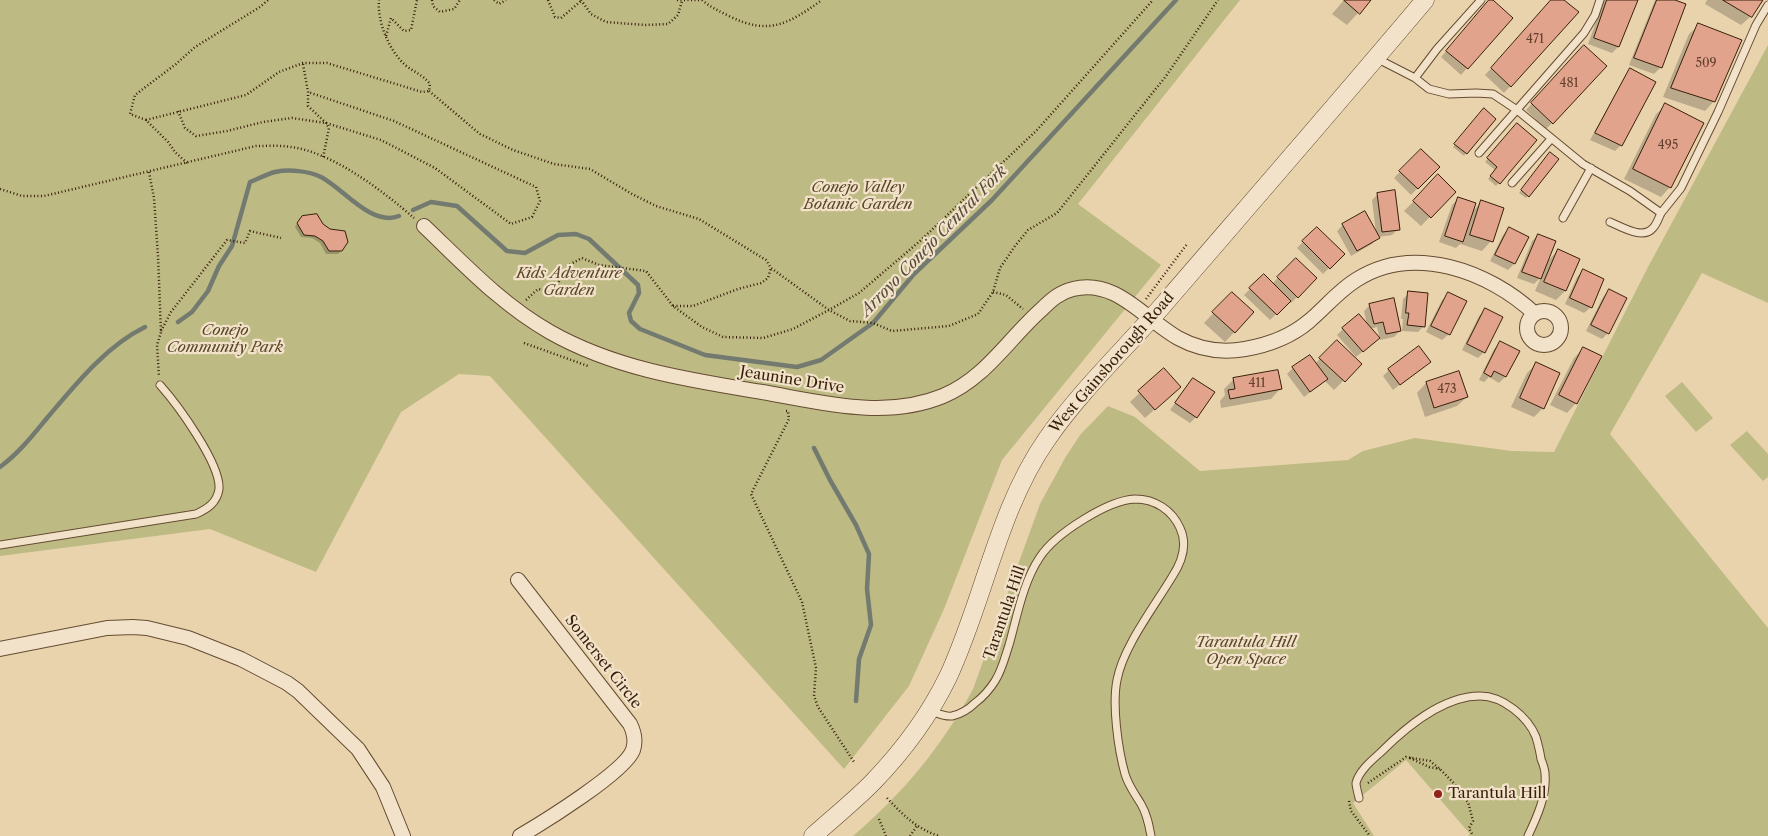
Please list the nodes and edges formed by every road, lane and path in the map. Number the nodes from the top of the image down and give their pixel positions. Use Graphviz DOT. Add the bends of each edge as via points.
graph roads {
  1 [pos="268,0"];
  2 [pos="379,0"];
  3 [pos="417,0"];
  4 [pos="432,0"];
  5 [pos="460,0"];
  6 [pos="494,0"];
  7 [pos="506,0"];
  8 [pos="548,0"];
  9 [pos="581,0"];
  10 [pos="677,0"];
  11 [pos="701,0"];
  12 [pos="822,0"];
  13 [pos="1153,0"];
  14 [pos="1218,0"];
  15 [pos="1425,0"];
  16 [pos="1481,0"];
  17 [pos="1600,0"];
  18 [pos="682,1"];
  19 [pos="1768,5"];
  20 [pos="386,36"];
  21 [pos="1376,58"];
  22 [pos="303,63"];
  23 [pos="1415,78"];
  24 [pos="429,91"];
  25 [pos="308,92"];
  26 [pos="1517,110"];
  27 [pos="178,111"];
  28 [pos="146,120"];
  29 [pos="326,123"];
  30 [pos="1552,138"];
  31 [pos="1479,153"];
  32 [pos="323,158"];
  33 [pos="187,163"];
  34 [pos="1591,168"];
  35 [pos="150,172"];
  36 [pos="1512,182"];
  37 [pos="0,190"];
  38 [pos="1661,213"];
  39 [pos="1563,218"];
  40 [pos="1610,222"];
  41 [pos="424,226"];
  42 [pos="282,238"];
  43 [pos="1187,244"];
  44 [pos="771,268"];
  45 [pos="993,292"];
  46 [pos="673,306"];
  47 [pos="517,310"];
  48 [pos="829,310"];
  49 [pos="1145,314"];
  50 [pos="1535,314"];
  51 [pos="1031,318"];
  52 [pos="161,332"];
  53 [pos="524,343"];
  54 [pos="593,368"];
  55 [pos="160,384"];
  56 [pos="779,409"];
  57 [pos="0,545"];
  58 [pos="518,580"];
  59 [pos="0,649"];
  60 [pos="929,710"];
  61 [pos="854,762"];
  62 [pos="1357,789"];
  63 [pos="888,798"];
  64 [pos="1358,798"];
  65 [pos="879,819"];
  66 [pos="916,826"];
  67 [pos="403,836"];
  68 [pos="520,836"];
  69 [pos="813,836"];
  70 [pos="886,836"];
  71 [pos="910,836"];
  72 [pos="939,836"];
  73 [pos="1151,836"];
  74 [pos="1370,836"];
  75 [pos="1473,836"];
  76 [pos="1528,836"];
  1 -- 28 [label="path" via="195,47 135,95 130,114"];
  2 -- 20 [label="path"];
  3 -- 20 [label="path" via="410,30 404,31 391,18"];
  4 -- 5 [label="path" via="440,12 454,9"];
  6 -- 7 [label="path" via="499,4"];
  8 -- 9 [label="path" via="556,17 561,18"];
  9 -- 18 [label="path" via="591,14 606,22 646,25 668,24 678,15"];
  10 -- 18 [label="path"];
  11 -- 12 [label="path" via="741,22 761,26 780,25 797,18"];
  11 -- 18 [label="path"];
  13 -- 48 [label="path" via="1038,130 920,241 859,293"];
  14 -- 45 [label="path" via="1166,76 1057,213 1028,230 1015,246 1000,268"];
  15 -- 21 [label="street, West Gainsborough Road"];
  16 -- 23 [label="lane"];
  17 -- 26 [label="lane" via="1584,33"];
  19 -- 38 [label="lane" via="1681,188"];
  20 -- 24 [label="path" via="406,65 424,76 430,84"];
  21 -- 23 [label="lane"];
  21 -- 49 [label="street, West Gainsborough Road"];
  22 -- 24 [label="path" via="327,63 422,92"];
  22 -- 25 [label="path"];
  22 -- 27 [label="path" via="279,72 246,95"];
  23 -- 26 [label="lane" via="1429,89 1449,94 1493,94"];
  24 -- 44 [label="path" via="480,134 554,164 590,169 656,206 699,219 766,260"];
  25 -- 29 [label="path" via="308,106"];
  25 -- 29 [label="path" via="394,121 536,187 540,201 532,218 511,224 435,168 381,140"];
  26 -- 30 [label="lane"];
  26 -- 31 [label="lane"];
  27 -- 28 [label="path"];
  27 -- 29 [label="path" via="185,128 196,136 292,118"];
  28 -- 33 [label="path"];
  29 -- 32 [label="path" via="329,128"];
  30 -- 34 [label="lane"];
  30 -- 36 [label="lane"];
  32 -- 33 [label="path" via="290,146 256,146"];
  32 -- 41 [label="path" via="346,168 386,194"];
  33 -- 35 [label="path"];
  34 -- 38 [label="lane"];
  34 -- 39 [label="lane"];
  35 -- 37 [label="path" via="44,196 22,196"];
  35 -- 52 [label="path"];
  38 -- 40 [label="lane" via="1648,232 1641,233"];
  41 -- 47 [label="street, Jeaunine Drive" via="496,296"];
  42 -- 52 [label="path" via="250,232 245,243 227,240 171,312"];
  43 -- 49 [label="path"];
  44 -- 46 [label="path" via="768,278 761,283 693,306"];
  44 -- 48 [label="path"];
  45 -- 48 [label="path" via="978,314 949,326 892,331 873,323 850,321"];
  45 -- 51 [label="path" via="1006,295"];
  46 -- 47 [label="path" via="646,271 600,266 582,258 567,266 555,289 533,292"];
  46 -- 48 [label="path" via="702,327 723,337 763,338 793,330"];
  47 -- 51 [label="street, Jeaunine Drive" via="551,332 594,353 663,375 846,406 876,408 919,403 965,385"];
  49 -- 50 [label="street, Jeaunine Drive" via="1193,345 1214,350 1242,350 1290,335 1357,279 1385,266 1422,262 1460,269 1520,300"];
  49 -- 51 [label="street, Jeaunine Drive" via="1110,290 1094,286 1072,289 1054,297"];
  49 -- 60 [label="street, West Gainsborough Road" via="1068,410 1026,474 948,678"];
  52 -- 55 [label="path" via="158,346"];
  53 -- 54 [label="path"];
  55 -- 57 [label="lane" via="175,402 218,476 219,490 208,509 196,514"];
  56 -- 61 [label="path" via="788,411 789,419 751,494 802,602 816,668 814,696"];
  58 -- 68 [label="street, Somerset Circle" via="630,724 635,742 628,759 609,775 557,814"];
  59 -- 67 [label="street" via="82,632 133,627 188,638 241,659 298,691 358,749 383,787"];
  60 -- 69 [label="street, West Gainsborough Road" via="898,755 876,779"];
  60 -- 73 [label="lane, Tarantula Hill" via="952,716 968,710 996,680 1032,573 1040,556 1060,536 1102,510 1122,502 1133,499 1159,504 1180,528 1184,552 1178,568 1132,642 1117,679 1115,694 1124,768 1147,817"];
  62 -- 64 [label="lane"];
  62 -- 74 [label="path" via="1348,799 1351,812"];
  62 -- 75 [label="path" via="1401,759 1409,757 1430,761 1468,802 1472,821 1469,828"];
  62 -- 76 [label="lane" via="1359,776 1369,764 1412,724 1464,698 1492,698 1508,704 1523,718 1538,745 1545,773 1544,787"];
  63 -- 66 [label="path"];
  65 -- 70 [label="path"];
  66 -- 71 [label="path"];
  66 -- 72 [label="path"];
}
